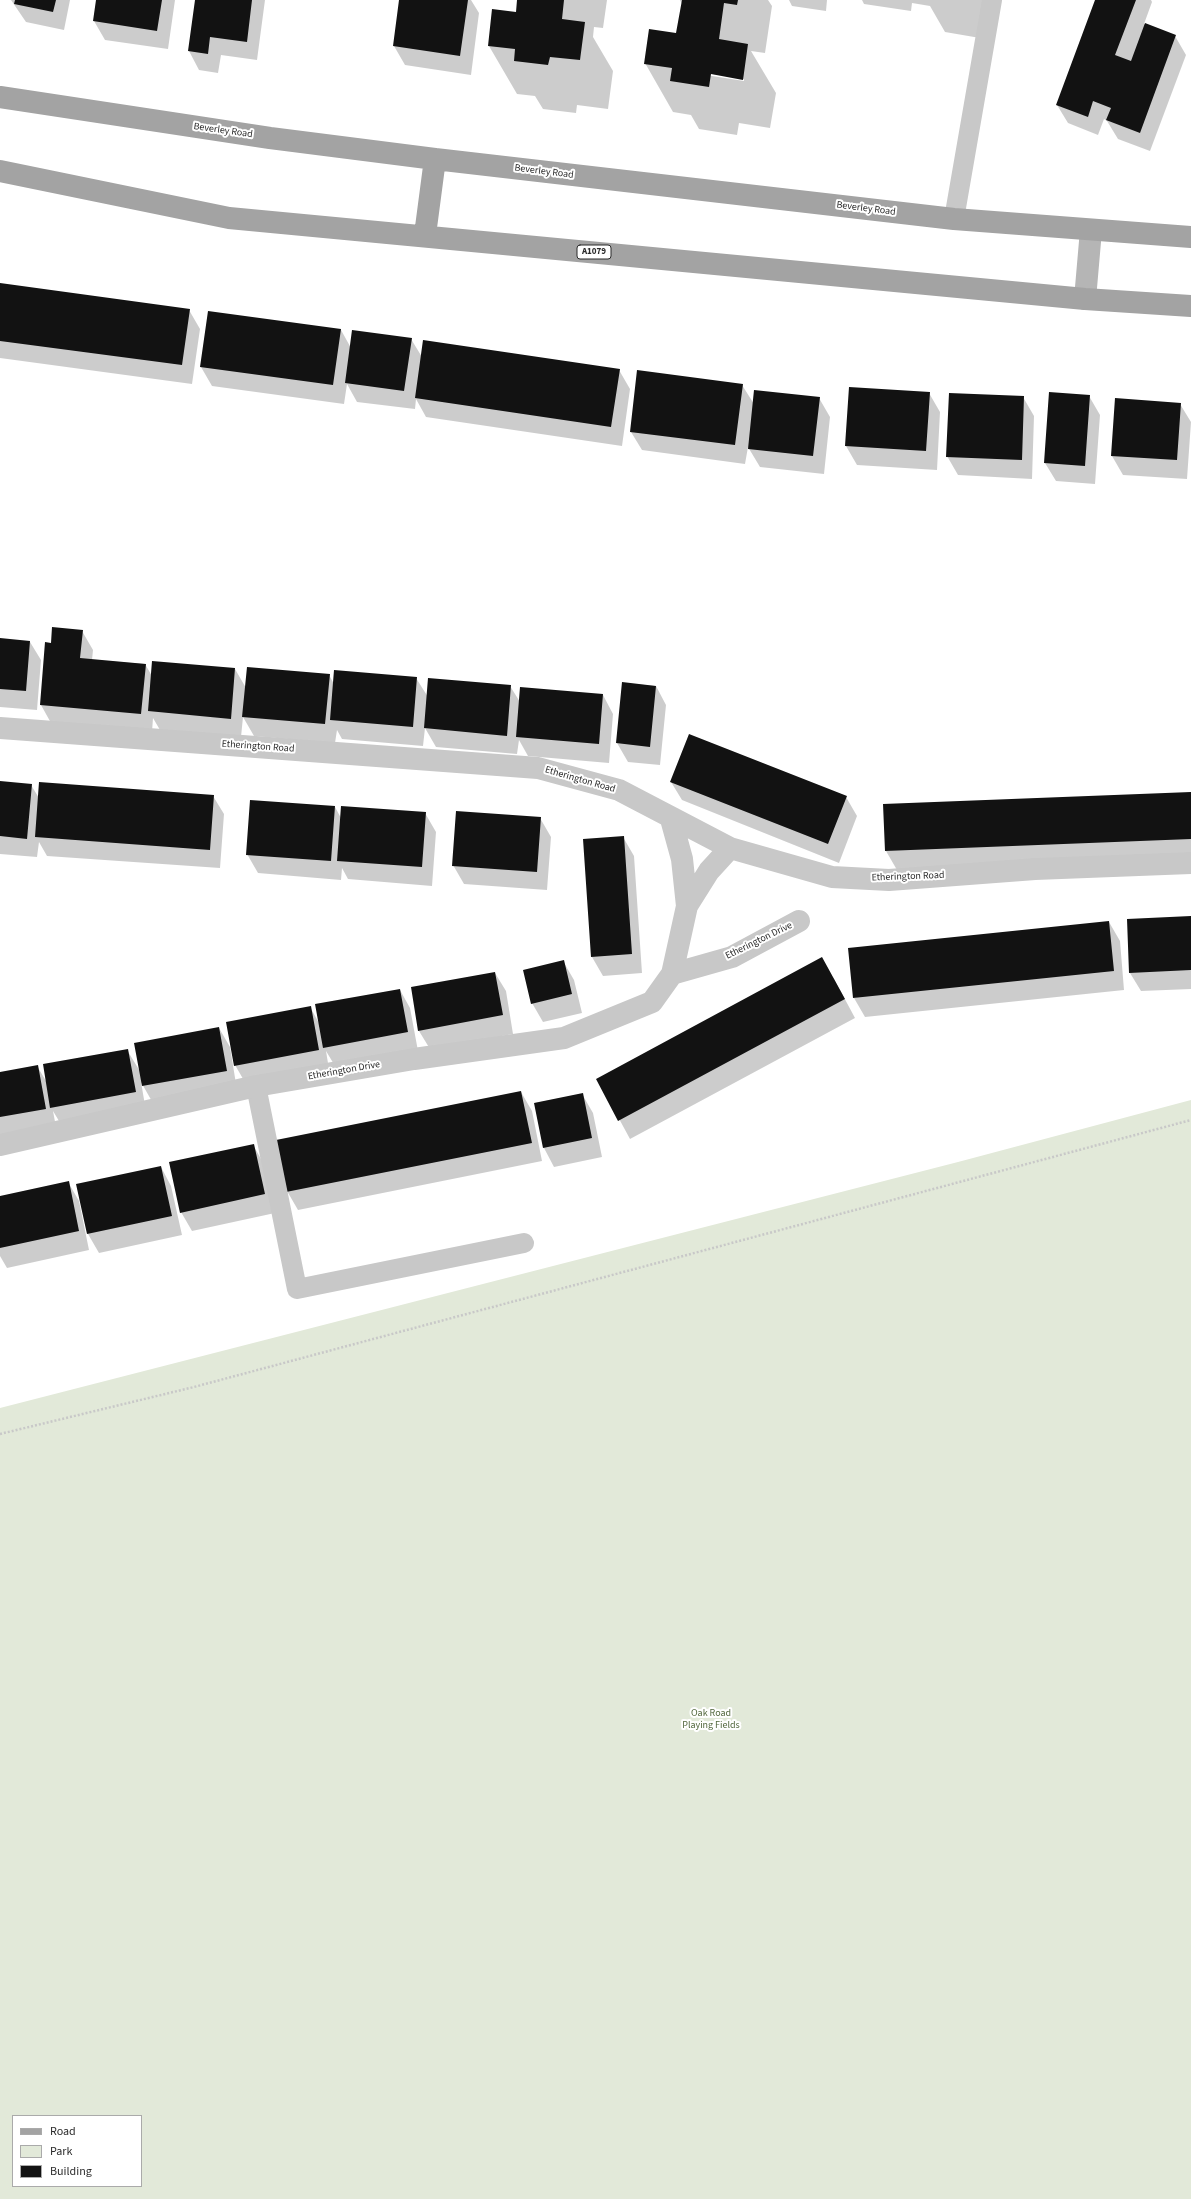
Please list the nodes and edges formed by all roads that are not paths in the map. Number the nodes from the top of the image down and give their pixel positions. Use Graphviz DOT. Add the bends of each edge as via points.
graph roads {
  1 [pos="992,0"];
  2 [pos="0,98"];
  3 [pos="435,159"];
  4 [pos="0,171"];
  5 [pos="954,219"];
  6 [pos="1091,230"];
  7 [pos="425,235"];
  8 [pos="1191,237"];
  9 [pos="1085,299"];
  10 [pos="1191,306"];
  11 [pos="0,728"];
  12 [pos="671,819"];
  13 [pos="730,848"];
  14 [pos="1191,863"];
  15 [pos="687,906"];
  16 [pos="799,921"];
  17 [pos="672,974"];
  18 [pos="256,1086"];
  19 [pos="0,1145"];
  20 [pos="524,1243"];
  1 -- 5 [label="lane"];
  2 -- 3 [label="main road, Beverley Road" via="262,137"];
  3 -- 5 [label="main road, Beverley Road"];
  3 -- 7 [label="main road"];
  4 -- 7 [label="main road, A1079" via="229,218"];
  5 -- 6 [label="main road, Beverley Road"];
  6 -- 8 [label="main road, Beverley Road"];
  6 -- 9 [label="street"];
  7 -- 9 [label="main road, A1079"];
  9 -- 10 [label="main road, A1079"];
  11 -- 12 [label="street, Etherington Road" via="538,768 619,790"];
  12 -- 13 [label="street, Etherington Road"];
  12 -- 15 [label="street, Etherington Drive" via="682,859"];
  13 -- 14 [label="street, Etherington Road" via="832,877 889,880 1036,869"];
  13 -- 15 [label="street, Etherington Drive" via="709,870"];
  15 -- 17 [label="street, Etherington Drive"];
  16 -- 17 [label="street, Etherington Drive" via="732,957"];
  17 -- 18 [label="street, Etherington Drive" via="652,1002 564,1038 414,1059"];
  18 -- 19 [label="street, Etherington Drive"];
  18 -- 20 [label="lane" via="297,1289"];
}
